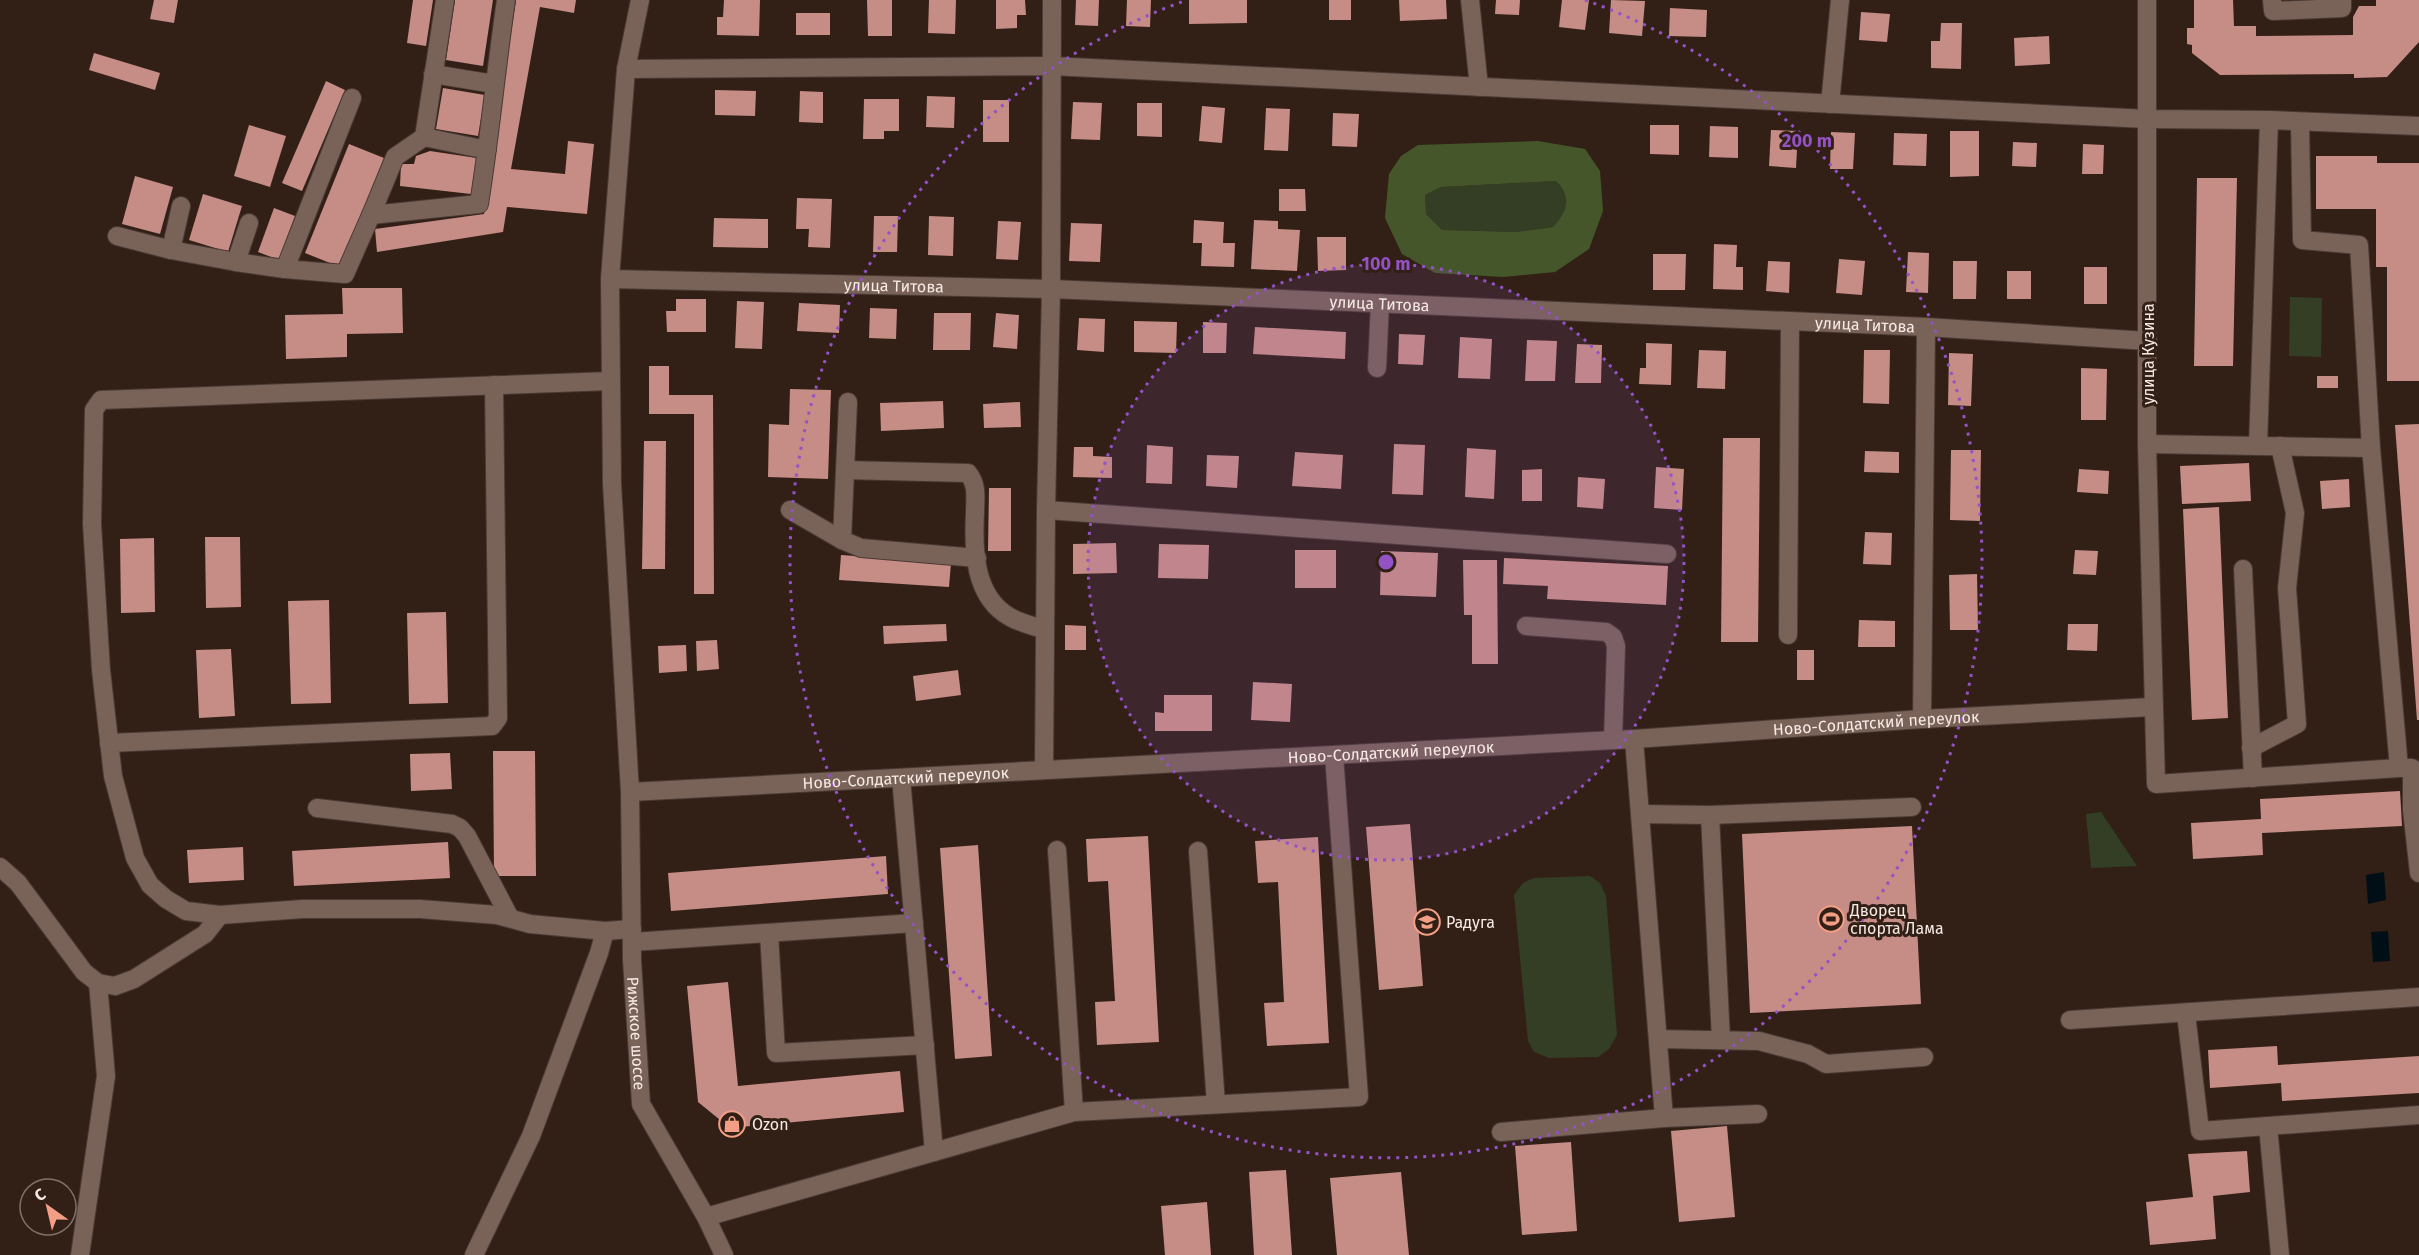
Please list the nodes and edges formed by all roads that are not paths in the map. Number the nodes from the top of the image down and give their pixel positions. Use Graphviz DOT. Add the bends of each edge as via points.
graph roads {
  1 [pos="445,0"];
  2 [pos="506,0"];
  3 [pos="640,0"];
  4 [pos="1052,0"];
  5 [pos="1470,0"];
  6 [pos="1840,0"];
  7 [pos="2147,0"];
  8 [pos="2272,0"];
  9 [pos="2342,0"];
  10 [pos="1051,66"];
  11 [pos="626,69"];
  12 [pos="433,74"];
  13 [pos="494,84"];
  14 [pos="1479,87"];
  15 [pos="352,98"];
  16 [pos="1830,104"];
  17 [pos="2148,119"];
  18 [pos="2269,120"];
  19 [pos="2300,123"];
  20 [pos="2419,126"];
  21 [pos="424,137"];
  22 [pos="487,150"];
  23 [pos="182,206"];
  24 [pos="371,215"];
  25 [pos="249,224"];
  26 [pos="117,236"];
  27 [pos="171,250"];
  28 [pos="237,262"];
  29 [pos="285,269"];
  30 [pos="610,279"];
  31 [pos="1051,289"];
  32 [pos="1380,303"];
  33 [pos="1790,322"];
  34 [pos="1926,327"];
  35 [pos="2148,341"];
  36 [pos="1377,368"];
  37 [pos="611,381"];
  38 [pos="494,385"];
  39 [pos="848,402"];
  40 [pos="2147,444"];
  41 [pos="2258,446"];
  42 [pos="2280,446"];
  43 [pos="2371,448"];
  44 [pos="844,470"];
  45 [pos="790,510"];
  46 [pos="1046,510"];
  47 [pos="842,540"];
  48 [pos="1668,554"];
  49 [pos="977,558"];
  50 [pos="2244,569"];
  51 [pos="1526,626"];
  52 [pos="1045,630"];
  53 [pos="1788,635"];
  54 [pos="2152,707"];
  55 [pos="1922,719"];
  56 [pos="1634,739"];
  57 [pos="1613,740"];
  58 [pos="110,743"];
  59 [pos="2251,748"];
  60 [pos="1334,755"];
  61 [pos="2399,768"];
  62 [pos="1044,770"];
  63 [pos="901,778"];
  64 [pos="2253,778"];
  65 [pos="630,792"];
  66 [pos="1912,807"];
  67 [pos="317,808"];
  68 [pos="1640,814"];
  69 [pos="1710,815"];
  70 [pos="1057,850"];
  71 [pos="1198,850"];
  72 [pos="0,867"];
  73 [pos="2419,873"];
  74 [pos="220,915"];
  75 [pos="510,918"];
  76 [pos="914,923"];
  77 [pos="605,931"];
  78 [pos="769,933"];
  79 [pos="632,936"];
  80 [pos="98,983"];
  81 [pos="2419,997"];
  82 [pos="2186,1014"];
  83 [pos="2070,1020"];
  84 [pos="1658,1039"];
  85 [pos="1721,1040"];
  86 [pos="925,1045"];
  87 [pos="1924,1057"];
  88 [pos="1216,1104"];
  89 [pos="1074,1112"];
  90 [pos="1758,1114"];
  91 [pos="2419,1115"];
  92 [pos="1664,1118"];
  93 [pos="2268,1126"];
  94 [pos="1501,1132"];
  95 [pos="934,1152"];
  96 [pos="706,1217"];
  97 [pos="80,1255"];
  98 [pos="474,1255"];
  99 [pos="724,1255"];
  100 [pos="2280,1255"];
  1 -- 12 [label="street"];
  2 -- 13 [label="street"];
  3 -- 11 [label="street, Рижское шоссе"];
  4 -- 10 [label="street"];
  5 -- 14 [label="street"];
  6 -- 16 [label="street"];
  7 -- 17 [label="street, улица Кузина"];
  8 -- 9 [label="street" via="2272,11 2342,8"];
  10 -- 11 [label="street"];
  10 -- 14 [label="street"];
  10 -- 31 [label="street"];
  11 -- 30 [label="street, Рижское шоссе"];
  12 -- 13 [label="street"];
  12 -- 21 [label="street"];
  13 -- 22 [label="street"];
  14 -- 16 [label="street"];
  15 -- 29 [label="street"];
  16 -- 17 [label="street"];
  17 -- 18 [label="street"];
  17 -- 35 [label="street, улица Кузина"];
  18 -- 19 [label="street"];
  18 -- 41 [label="street"];
  19 -- 20 [label="street"];
  19 -- 43 [label="street" via="2302,240 2359,245"];
  21 -- 22 [label="street"];
  21 -- 24 [label="street" via="395,157"];
  22 -- 24 [label="street" via="479,204"];
  23 -- 27 [label="street"];
  24 -- 29 [label="street" via="345,274"];
  25 -- 28 [label="street"];
  26 -- 27 [label="street"];
  27 -- 28 [label="street"];
  28 -- 29 [label="street"];
  30 -- 31 [label="street, улица Титова"];
  30 -- 37 [label="street, Рижское шоссе"];
  31 -- 32 [label="street, улица Титова"];
  31 -- 46 [label="street"];
  32 -- 33 [label="street, улица Титова"];
  32 -- 36 [label="street"];
  33 -- 34 [label="street, улица Титова"];
  33 -- 53 [label="street"];
  34 -- 35 [label="street, улица Титова"];
  34 -- 55 [label="street"];
  35 -- 40 [label="street, улица Кузина"];
  37 -- 38 [label="street"];
  37 -- 65 [label="street, Рижское шоссе" via="612,484"];
  38 -- 58 [label="street" via="498,718 492,726"];
  38 -- 58 [label="street" via="101,400 94,410 92,524"];
  39 -- 44 [label="street"];
  40 -- 41 [label="street"];
  40 -- 54 [label="street, улица Кузина"];
  41 -- 42 [label="street"];
  42 -- 43 [label="street"];
  42 -- 59 [label="street" via="2295,513 2287,588 2297,724"];
  43 -- 61 [label="street"];
  44 -- 47 [label="street"];
  44 -- 49 [label="street" via="968,473 976,492"];
  45 -- 47 [label="street"];
  46 -- 48 [label="street"];
  46 -- 52 [label="street"];
  47 -- 49 [label="street" via="861,548"];
  49 -- 52 [label="street" via="980,580 989,600 1010,618"];
  50 -- 59 [label="street"];
  51 -- 57 [label="street" via="1606,632 1613,637"];
  52 -- 62 [label="street"];
  54 -- 55 [label="street, Ново-Солдатский переулок"];
  54 -- 64 [label="street, улица Кузина" via="2156,784"];
  55 -- 56 [label="street, Ново-Солдатский переулок"];
  56 -- 57 [label="street, Ново-Солдатский переулок"];
  56 -- 68 [label="street"];
  57 -- 60 [label="street, Ново-Солдатский переулок"];
  58 -- 74 [label="street" via="125,825 135,858 150,885 186,911"];
  59 -- 64 [label="street"];
  60 -- 62 [label="street, Ново-Солдатский переулок"];
  60 -- 88 [label="street" via="1359,1097"];
  61 -- 64 [label="street"];
  61 -- 73 [label="street" via="2412,768"];
  62 -- 63 [label="street, Ново-Солдатский переулок"];
  63 -- 65 [label="street, Ново-Солдатский переулок"];
  63 -- 76 [label="street"];
  65 -- 79 [label="street, Рижское шоссе"];
  66 -- 69 [label="street"];
  67 -- 75 [label="street" via="460,828"];
  68 -- 69 [label="street"];
  68 -- 84 [label="street"];
  69 -- 85 [label="street"];
  70 -- 89 [label="street"];
  71 -- 88 [label="street"];
  72 -- 80 [label="street" via="18,883 84,972"];
  74 -- 75 [label="street" via="303,909 420,909"];
  74 -- 80 [label="street" via="205,934 134,979 115,986"];
  75 -- 77 [label="street" via="530,924"];
  76 -- 78 [label="street"];
  76 -- 86 [label="street"];
  77 -- 79 [label="street"];
  77 -- 98 [label="street" via="531,1136"];
  78 -- 79 [label="street"];
  78 -- 86 [label="street" via="776,1053"];
  79 -- 96 [label="street, Рижское шоссе" via="641,1104"];
  80 -- 97 [label="street" via="106,1076"];
  81 -- 82 [label="street"];
  82 -- 83 [label="street"];
  82 -- 93 [label="street" via="2200,1131"];
  84 -- 85 [label="street"];
  84 -- 92 [label="street"];
  85 -- 87 [label="street" via="1758,1041 1808,1054 1826,1064"];
  86 -- 95 [label="street"];
  88 -- 89 [label="street"];
  89 -- 95 [label="street"];
  90 -- 92 [label="street"];
  91 -- 93 [label="street"];
  92 -- 94 [label="street"];
  93 -- 100 [label="street"];
  95 -- 96 [label="street"];
  96 -- 99 [label="street, Рижское шоссе"];
}
